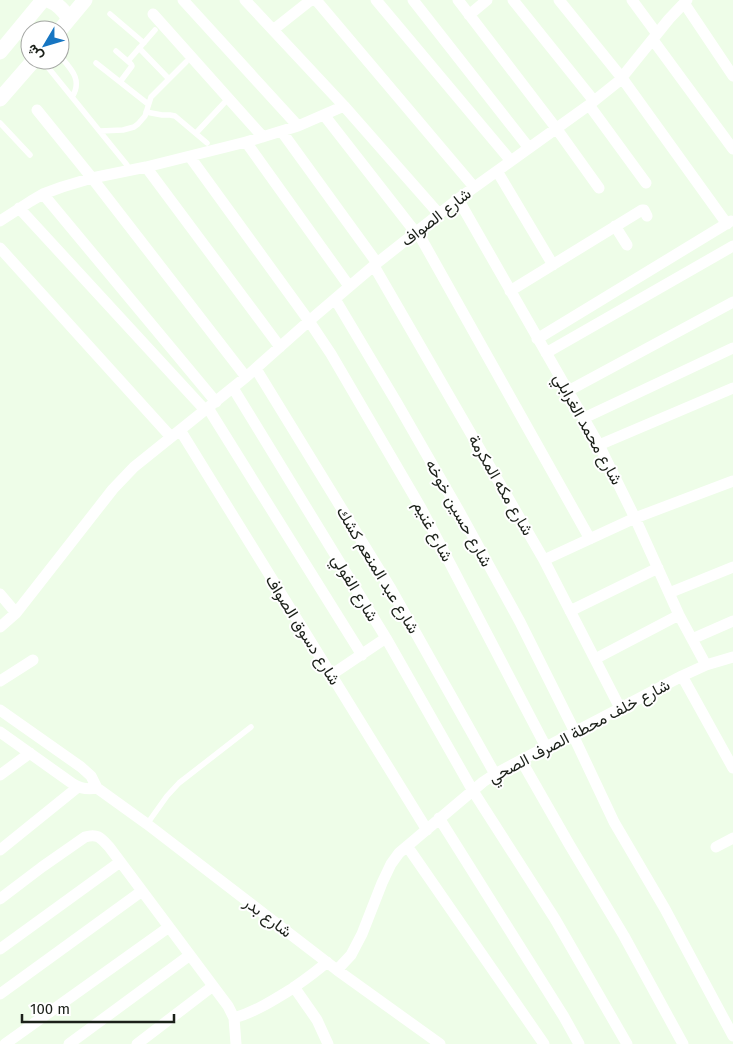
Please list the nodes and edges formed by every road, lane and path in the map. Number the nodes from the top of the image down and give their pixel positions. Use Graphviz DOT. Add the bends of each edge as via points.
graph roads {
  1 [pos="43,0"];
  2 [pos="48,0"];
  3 [pos="85,0"];
  4 [pos="183,0"];
  5 [pos="246,0"];
  6 [pos="311,0"];
  7 [pos="316,0"];
  8 [pos="376,0"];
  9 [pos="413,0"];
  10 [pos="458,0"];
  11 [pos="487,0"];
  12 [pos="513,0"];
  13 [pos="560,0"];
  14 [pos="632,0"];
  15 [pos="686,2"];
  16 [pos="110,14"];
  17 [pos="153,14"];
  18 [pos="469,15"];
  19 [pos="64,20"];
  20 [pos="68,20"];
  21 [pos="155,30"];
  22 [pos="273,30"];
  23 [pos="655,37"];
  24 [pos="142,46"];
  25 [pos="116,51"];
  26 [pos="0,52"];
  27 [pos="128,61"];
  28 [pos="186,62"];
  29 [pos="96,63"];
  30 [pos="70,69"];
  31 [pos="25,70"];
  32 [pos="50,70"];
  33 [pos="733,76"];
  34 [pos="622,78"];
  35 [pos="169,79"];
  36 [pos="120,82"];
  37 [pos="72,97"];
  38 [pos="0,99"];
  39 [pos="226,101"];
  40 [pos="591,103"];
  41 [pos="148,104"];
  42 [pos="344,106"];
  43 [pos="37,110"];
  44 [pos="146,112"];
  45 [pos="324,115"];
  46 [pos="0,123"];
  47 [pos="298,126"];
  48 [pos="556,128"];
  49 [pos="100,131"];
  50 [pos="282,132"];
  51 [pos="196,133"];
  52 [pos="263,137"];
  53 [pos="246,142"];
  54 [pos="208,143"];
  55 [pos="529,148"];
  56 [pos="733,149"];
  57 [pos="30,156"];
  58 [pos="190,157"];
  59 [pos="512,161"];
  60 [pos="127,165"];
  61 [pos="146,167"];
  62 [pos="496,171"];
  63 [pos="92,178"];
  64 [pos="646,183"];
  65 [pos="474,188"];
  66 [pos="600,188"];
  67 [pos="43,194"];
  68 [pos="458,199"];
  69 [pos="18,208"];
  70 [pos="439,214"];
  71 [pos="648,216"];
  72 [pos="0,221"];
  73 [pos="730,222"];
  74 [pos="615,226"];
  75 [pos="416,232"];
  76 [pos="627,245"];
  77 [pos="733,246"];
  78 [pos="0,248"];
  79 [pos="375,265"];
  80 [pos="553,265"];
  81 [pos="349,286"];
  82 [pos="510,291"];
  83 [pos="335,299"];
  84 [pos="733,302"];
  85 [pos="309,321"];
  86 [pos="537,339"];
  87 [pos="280,347"];
  88 [pos="733,348"];
  89 [pos="546,353"];
  90 [pos="256,369"];
  91 [pos="246,377"];
  92 [pos="234,388"];
  93 [pos="733,388"];
  94 [pos="568,391"];
  95 [pos="209,407"];
  96 [pos="584,418"];
  97 [pos="175,434"];
  98 [pos="599,445"];
  99 [pos="733,481"];
  100 [pos="635,518"];
  101 [pos="590,539"];
  102 [pos="544,560"];
  103 [pos="733,567"];
  104 [pos="658,568"];
  105 [pos="669,593"];
  106 [pos="0,594"];
  107 [pos="570,611"];
  108 [pos="16,613"];
  109 [pos="679,615"];
  110 [pos="733,621"];
  111 [pos="0,627"];
  112 [pos="386,638"];
  113 [pos="692,639"];
  114 [pos="362,655"];
  115 [pos="732,658"];
  116 [pos="595,659"];
  117 [pos="33,660"];
  118 [pos="706,665"];
  119 [pos="331,675"];
  120 [pos="682,676"];
  121 [pos="0,681"];
  122 [pos="620,708"];
  123 [pos="2,714"];
  124 [pos="251,727"];
  125 [pos="0,732"];
  126 [pos="574,732"];
  127 [pos="546,747"];
  128 [pos="30,753"];
  129 [pos="521,760"];
  130 [pos="733,768"];
  131 [pos="0,774"];
  132 [pos="496,774"];
  133 [pos="78,787"];
  134 [pos="98,788"];
  135 [pos="473,791"];
  136 [pos="440,818"];
  137 [pos="147,824"];
  138 [pos="426,830"];
  139 [pos="732,842"];
  140 [pos="407,846"];
  141 [pos="716,846"];
  142 [pos="0,850"];
  143 [pos="120,862"];
  144 [pos="142,891"];
  145 [pos="0,899"];
  146 [pos="169,927"];
  147 [pos="0,949"];
  148 [pos="190,955"];
  149 [pos="327,962"];
  150 [pos="337,970"];
  151 [pos="213,986"];
  152 [pos="294,987"];
  153 [pos="0,994"];
  154 [pos="234,1018"];
  155 [pos="733,1036"];
  156 [pos="5,1044"];
  157 [pos="70,1044"];
  158 [pos="137,1044"];
  159 [pos="236,1044"];
  160 [pos="328,1044"];
  161 [pos="440,1044"];
  162 [pos="544,1044"];
  163 [pos="579,1044"];
  164 [pos="627,1044"];
  165 [pos="683,1044"];
  1 -- 26 [label="main road"];
  2 -- 19 [label="main road" via="62,8"];
  3 -- 20 [label="main road"];
  4 -- 47 [label="street"];
  5 -- 22 [label="street"];
  6 -- 22 [label="street"];
  7 -- 65 [label="street"];
  8 -- 59 [label="street"];
  9 -- 55 [label="street"];
  10 -- 18 [label="street"];
  11 -- 18 [label="street"];
  12 -- 40 [label="street"];
  13 -- 34 [label="street"];
  14 -- 23 [label="street"];
  15 -- 23 [label="street, شارع الصواف"];
  15 -- 33 [label="street"];
  16 -- 24 [label="lane"];
  17 -- 52 [label="street"];
  18 -- 48 [label="street"];
  21 -- 24 [label="lane"];
  22 -- 42 [label="street"];
  23 -- 34 [label="street, شارع الصواف"];
  23 -- 56 [label="street"];
  24 -- 27 [label="lane"];
  24 -- 35 [label="lane"];
  25 -- 27 [label="lane"];
  27 -- 36 [label="lane" via="132,68"];
  28 -- 35 [label="lane"];
  29 -- 36 [label="lane"];
  30 -- 37 [label="lane" via="77,87"];
  31 -- 38 [label="main road"];
  32 -- 37 [label="lane"];
  34 -- 40 [label="street, شارع الصواف"];
  34 -- 73 [label="street"];
  35 -- 41 [label="lane"];
  36 -- 41 [label="lane"];
  37 -- 49 [label="lane"];
  39 -- 51 [label="lane"];
  40 -- 48 [label="street, شارع الصواف"];
  40 -- 64 [label="street"];
  41 -- 44 [label="lane"];
  42 -- 45 [label="street"];
  42 -- 70 [label="street"];
  43 -- 63 [label="street"];
  44 -- 49 [label="lane" via="134,127"];
  44 -- 51 [label="lane" via="175,116"];
  45 -- 47 [label="street"];
  45 -- 75 [label="street"];
  46 -- 57 [label="lane"];
  47 -- 50 [label="street"];
  48 -- 55 [label="street, شارع الصواف"];
  48 -- 66 [label="street"];
  49 -- 60 [label="lane"];
  50 -- 52 [label="street"];
  50 -- 79 [label="street, شارع مكه المكرمة"];
  51 -- 54 [label="lane"];
  52 -- 53 [label="street"];
  53 -- 58 [label="street"];
  53 -- 81 [label="street"];
  55 -- 59 [label="street, شارع الصواف"];
  58 -- 61 [label="street"];
  58 -- 85 [label="street, شارع غنيم"];
  59 -- 62 [label="street, شارع الصواف"];
  61 -- 63 [label="street"];
  61 -- 87 [label="street"];
  62 -- 65 [label="street, شارع الصواف"];
  62 -- 80 [label="street"];
  63 -- 67 [label="street"];
  63 -- 91 [label="street"];
  65 -- 68 [label="street, شارع الصواف"];
  67 -- 69 [label="street"];
  67 -- 95 [label="street"];
  68 -- 70 [label="street, شارع الصواف"];
  68 -- 82 [label="street, شارع محمد الغرابلي"];
  69 -- 72 [label="street"];
  69 -- 95 [label="street"];
  70 -- 75 [label="street, شارع الصواف"];
  71 -- 74 [label="street" via="642,210"];
  73 -- 86 [label="street"];
  74 -- 76 [label="street"];
  74 -- 80 [label="street"];
  75 -- 79 [label="street, شارع الصواف"];
  75 -- 101 [label="street"];
  77 -- 89 [label="street"];
  78 -- 97 [label="street, شارع دسوق الصواف"];
  79 -- 81 [label="street, شارع الصواف"];
  79 -- 102 [label="street, شارع مكه المكرمة"];
  80 -- 82 [label="street"];
  81 -- 83 [label="street, شارع الصواف"];
  82 -- 86 [label="street, شارع محمد الغرابلي"];
  83 -- 85 [label="street, شارع الصواف"];
  83 -- 126 [label="street, شارع حسين خوخه" via="459,511 520,622"];
  84 -- 94 [label="street"];
  85 -- 87 [label="street, شارع الصواف"];
  85 -- 127 [label="street, شارع غنيم" via="421,508"];
  86 -- 89 [label="street, شارع محمد الغرابلي"];
  87 -- 90 [label="street, شارع الصواف"];
  88 -- 96 [label="street"];
  89 -- 94 [label="street, شارع محمد الغرابلي"];
  90 -- 91 [label="street, شارع الصواف"];
  90 -- 132 [label="street, شارع عبد المنعم كشك" via="391,589"];
  91 -- 92 [label="street, شارع الصواف"];
  92 -- 95 [label="street, شارع الصواف"];
  92 -- 112 [label="street, شارع الفولي"];
  93 -- 98 [label="street"];
  94 -- 96 [label="street, شارع محمد الغرابلي"];
  95 -- 97 [label="street, شارع الصواف"];
  95 -- 114 [label="street"];
  96 -- 98 [label="street, شارع محمد الغرابلي"];
  97 -- 108 [label="street, شارع الصواف" via="118,483"];
  97 -- 119 [label="street, شارع دسوق الصواف"];
  98 -- 100 [label="street, شارع محمد الغرابلي"];
  99 -- 100 [label="street"];
  100 -- 101 [label="street"];
  100 -- 104 [label="street, شارع محمد الغرابلي"];
  101 -- 102 [label="street"];
  102 -- 107 [label="street, شارع مكه المكرمة"];
  103 -- 105 [label="street"];
  104 -- 105 [label="street, شارع محمد الغرابلي"];
  104 -- 107 [label="street"];
  105 -- 109 [label="street, شارع محمد الغرابلي"];
  106 -- 108 [label="street"];
  107 -- 116 [label="street, شارع مكه المكرمة"];
  108 -- 111 [label="street, شارع الصواف"];
  109 -- 113 [label="street, شارع محمد الغرابلي"];
  109 -- 116 [label="street"];
  110 -- 113 [label="street"];
  112 -- 114 [label="street"];
  112 -- 135 [label="street, شارع الفولي"];
  113 -- 118 [label="street, شارع محمد الغرابلي"];
  114 -- 119 [label="street"];
  115 -- 118 [label="street, شارع خلف محطة الصرف الصحي"];
  116 -- 122 [label="street, شارع مكه المكرمة"];
  117 -- 121 [label="street"];
  118 -- 120 [label="street, شارع خلف محطة الصرف الصحي"];
  119 -- 138 [label="street, شارع دسوق الصواف"];
  120 -- 122 [label="street, شارع خلف محطة الصرف الصحي"];
  120 -- 130 [label="street"];
  122 -- 126 [label="street, شارع خلف محطة الصرف الصحي"];
  123 -- 134 [label="street, شارع بدر" via="87,771"];
  124 -- 137 [label="lane" via="179,784"];
  125 -- 128 [label="street"];
  126 -- 127 [label="street, شارع خلف محطة الصرف الصحي"];
  126 -- 155 [label="street, شارع حسين خوخه" via="614,822"];
  127 -- 129 [label="street, شارع خلف محطة الصرف الصحي"];
  128 -- 131 [label="street"];
  128 -- 133 [label="street"];
  129 -- 132 [label="street, شارع خلف محطة الصرف الصحي"];
  129 -- 165 [label="street"];
  132 -- 135 [label="street, شارع خلف محطة الصرف الصحي"];
  133 -- 134 [label="street"];
  133 -- 142 [label="street"];
  134 -- 137 [label="street, شارع بدر"];
  135 -- 136 [label="street, شارع خلف محطة الصرف الصحي"];
  135 -- 164 [label="street, شارع الفولي" via="555,919"];
  136 -- 138 [label="street, شارع خلف محطة الصرف الصحي"];
  136 -- 163 [label="street"];
  137 -- 149 [label="street, شارع بدر"];
  138 -- 140 [label="street, شارع خلف محطة الصرف الصحي"];
  139 -- 141 [label="street"];
  140 -- 150 [label="street, شارع خلف محطة الصرف الصحي" via="391,864 362,934 351,955"];
  140 -- 162 [label="street"];
  143 -- 144 [label="street"];
  143 -- 145 [label="street" via="98,836 85,837"];
  143 -- 147 [label="street"];
  144 -- 146 [label="street"];
  144 -- 153 [label="street"];
  146 -- 148 [label="street"];
  146 -- 156 [label="street"];
  148 -- 151 [label="street"];
  148 -- 157 [label="street"];
  149 -- 150 [label="street, شارع بدر"];
  149 -- 152 [label="street"];
  150 -- 161 [label="street, شارع بدر"];
  151 -- 154 [label="street"];
  151 -- 158 [label="street"];
  152 -- 154 [label="street" via="261,1008"];
  152 -- 160 [label="street" via="317,1020"];
  154 -- 159 [label="street"];
}
